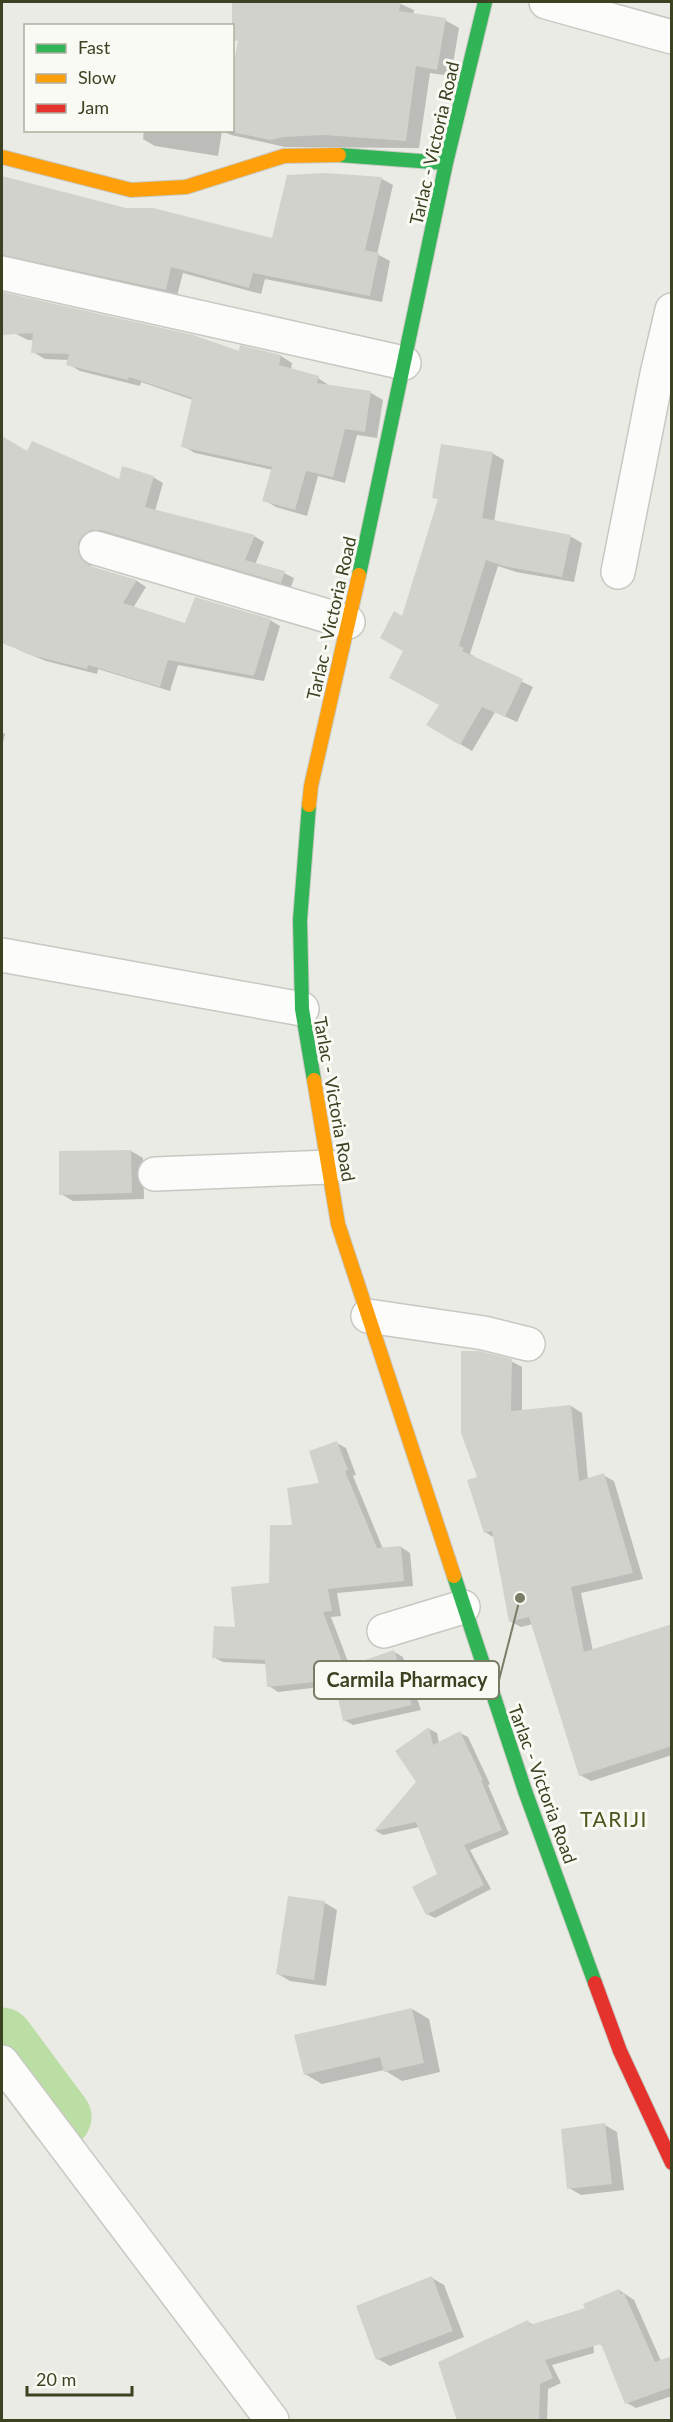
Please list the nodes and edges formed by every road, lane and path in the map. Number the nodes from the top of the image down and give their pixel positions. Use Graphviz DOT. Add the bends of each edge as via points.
graph roads {
  1 [pos="486,2"];
  2 [pos="546,2"];
  3 [pos="672,38"];
  4 [pos="2,157"];
  5 [pos="446,163"];
  6 [pos="2,273"];
  7 [pos="672,310"];
  8 [pos="404,363"];
  9 [pos="664,376"];
  10 [pos="96,548"];
  11 [pos="618,572"];
  12 [pos="348,622"];
  13 [pos="2,956"];
  14 [pos="302,1009"];
  15 [pos="329,1167"];
  16 [pos="156,1174"];
  17 [pos="368,1316"];
  18 [pos="528,1344"];
  19 [pos="463,1606"];
  20 [pos="384,1631"];
  21 [pos="2,2062"];
  22 [pos="672,2163"];
  23 [pos="272,2421"];
  1 -- 5 [label="main road, Tarlac - Victoria Road"];
  2 -- 3 [label="street"];
  4 -- 5 [label="main road" via="131,190 186,187 284,156 325,154"];
  5 -- 8 [label="main road, Tarlac - Victoria Road"];
  6 -- 8 [label="street"];
  7 -- 9 [label="street"];
  8 -- 12 [label="main road, Tarlac - Victoria Road"];
  9 -- 11 [label="street"];
  10 -- 12 [label="street"];
  12 -- 14 [label="main road, Tarlac - Victoria Road" via="311,786 300,920"];
  13 -- 14 [label="street"];
  14 -- 15 [label="main road, Tarlac - Victoria Road"];
  15 -- 16 [label="street"];
  15 -- 17 [label="main road, Tarlac - Victoria Road" via="338,1224"];
  17 -- 18 [label="street"];
  17 -- 19 [label="main road, Tarlac - Victoria Road"];
  19 -- 20 [label="street"];
  19 -- 22 [label="main road, Tarlac - Victoria Road" via="525,1791 620,2051"];
  21 -- 23 [label="street"];
}
